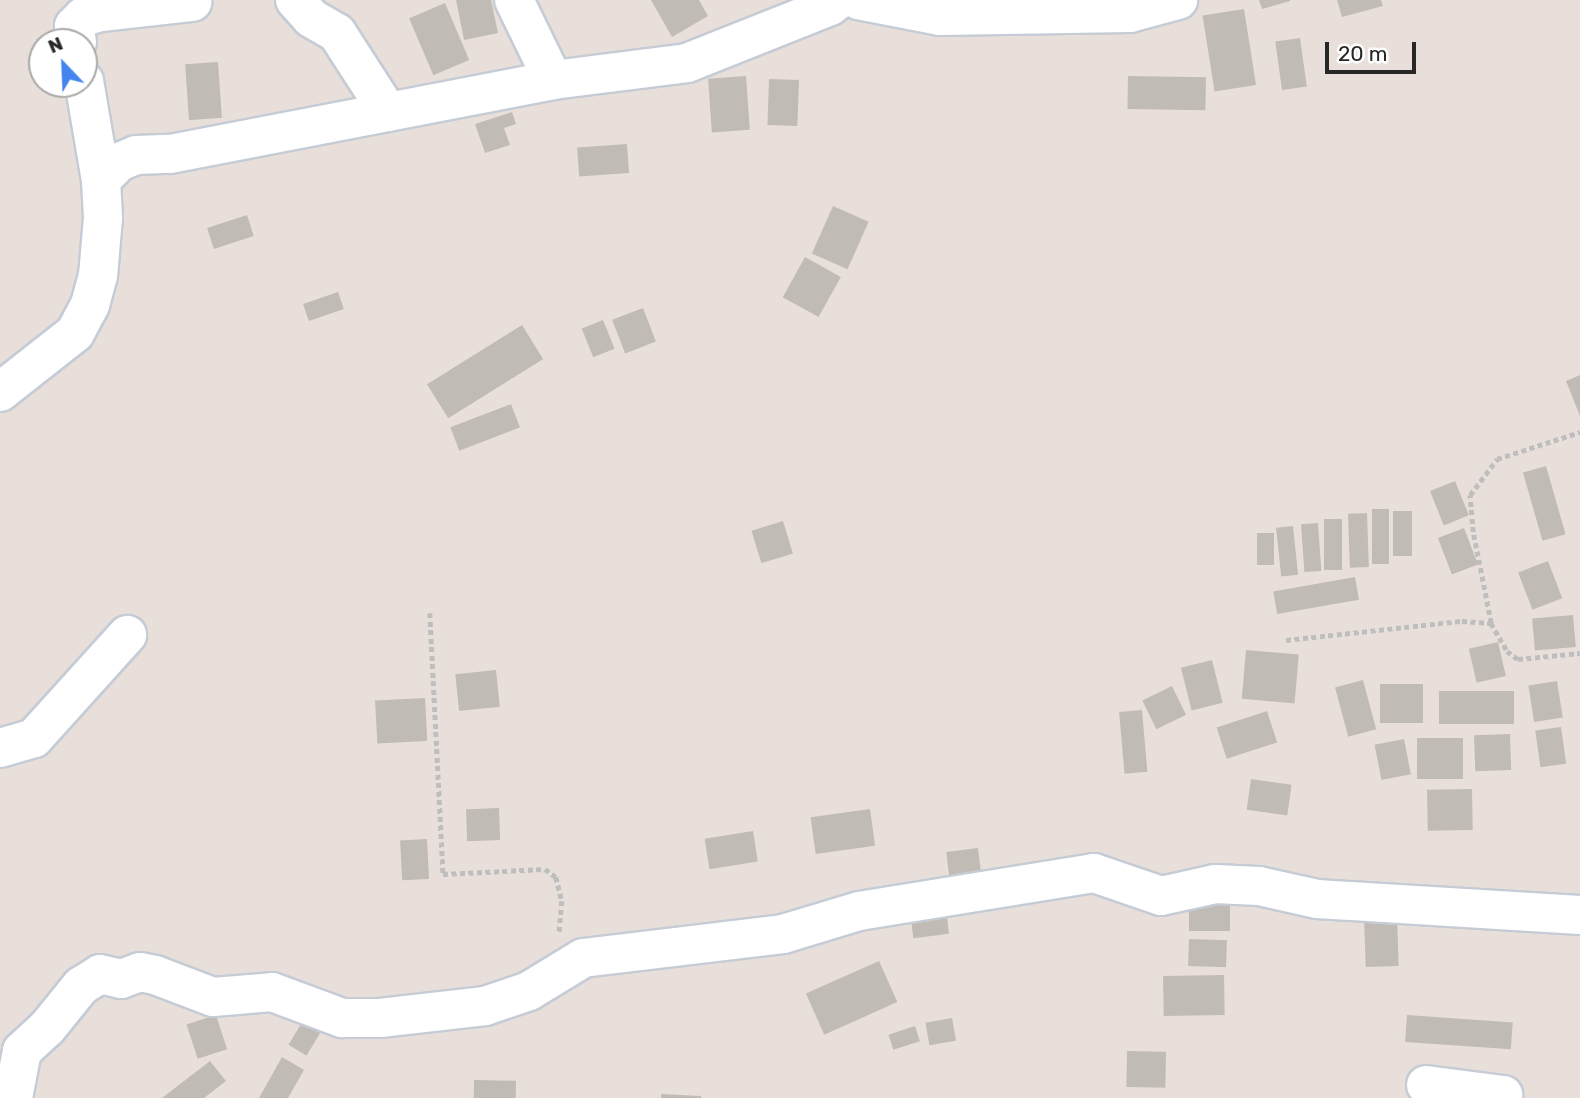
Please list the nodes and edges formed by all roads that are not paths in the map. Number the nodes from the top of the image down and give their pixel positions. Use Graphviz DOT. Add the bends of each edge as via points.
graph roads {
  1 [pos="295,0"];
  2 [pos="514,0"];
  3 [pos="838,0"];
  4 [pos="858,0"];
  5 [pos="1178,0"];
  6 [pos="192,2"];
  7 [pos="74,28"];
  8 [pos="552,80"];
  9 [pos="87,98"];
  10 [pos="388,112"];
  11 [pos="101,180"];
  12 [pos="0,392"];
  13 [pos="127,635"];
  14 [pos="0,748"];
  15 [pos="1580,915"];
  16 [pos="11,1041"];
  17 [pos="1426,1085"];
  18 [pos="13,1098"];
  19 [pos="1503,1098"];
  1 -- 10 [label="street" via="311,18 337,33"];
  2 -- 8 [label="street"];
  3 -- 8 [label="street" via="687,63"];
  4 -- 5 [label="street" via="940,16 1130,13"];
  6 -- 7 [label="street" via="101,12 83,18"];
  8 -- 10 [label="street"];
  9 -- 11 [label="street"];
  10 -- 11 [label="street" via="170,154 136,155 119,162"];
  11 -- 12 [label="street" via="98,276 90,305 75,333"];
  13 -- 14 [label="street" via="34,738"];
  15 -- 16 [label="street" via="1317,899 1215,884 1161,896 1094,873 859,911 783,934 583,958 529,991 485,1006 380,1017 342,1018 272,992 213,997 155,975 140,972 121,979 100,974 81,986 47,1028"];
  16 -- 18 [label="street"];
  17 -- 19 [label="street"];
}
